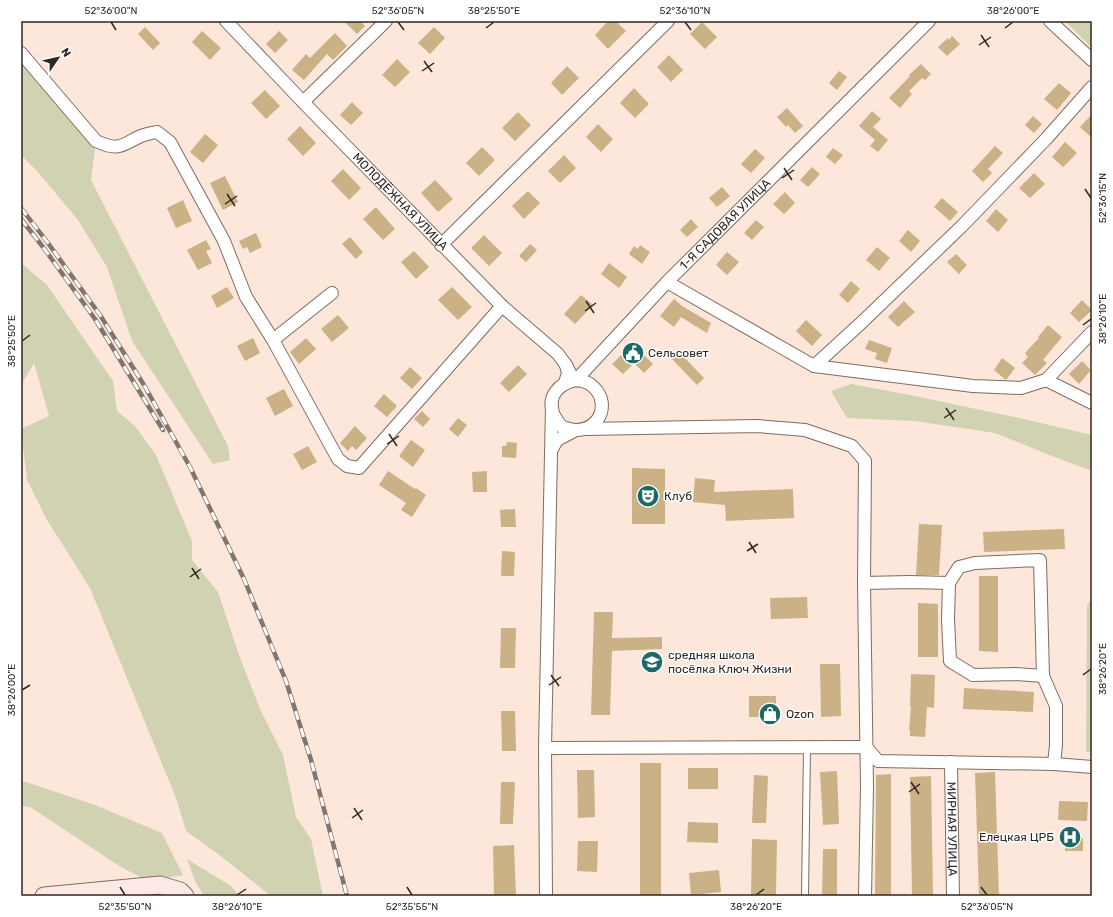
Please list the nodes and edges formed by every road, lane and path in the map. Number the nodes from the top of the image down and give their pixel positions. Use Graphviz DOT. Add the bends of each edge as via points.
graph roads {
  1 [pos="226,21"];
  2 [pos="386,21"];
  3 [pos="668,21"];
  4 [pos="929,21"];
  5 [pos="1050,21"];
  6 [pos="21,53"];
  7 [pos="1092,60"];
  8 [pos="1092,87"];
  9 [pos="303,102"];
  10 [pos="441,245"];
  11 [pos="667,282"];
  12 [pos="332,293"];
  13 [pos="502,306"];
  14 [pos="1092,332"];
  15 [pos="273,340"];
  16 [pos="814,366"];
  17 [pos="1046,380"];
  18 [pos="571,382"];
  19 [pos="1092,403"];
  20 [pos="602,405"];
  21 [pos="552,406"];
  22 [pos="621,428"];
  23 [pos="580,430"];
  24 [pos="551,451"];
  25 [pos="864,582"];
  26 [pos="949,583"];
  27 [pos="1043,676"];
  28 [pos="807,747"];
  29 [pos="866,747"];
  30 [pos="545,748"];
  31 [pos="950,762"];
  32 [pos="1054,764"];
  33 [pos="1092,767"];
  34 [pos="44,896"];
  35 [pos="185,896"];
  36 [pos="546,896"];
  37 [pos="805,896"];
  38 [pos="866,896"];
  39 [pos="953,896"];
  1 -- 9 [label="street, МОЛОДЁЖНАЯ УЛИЦА"];
  2 -- 9 [label="street"];
  3 -- 10 [label="street"];
  4 -- 11 [label="street, 1-Я САДОВАЯ УЛИЦА"];
  5 -- 7 [label="street"];
  6 -- 15 [label="street" via="96,142 108,147 122,146 142,135 157,132 170,142 224,241 246,297"];
  8 -- 16 [label="street" via="1046,140 962,226"];
  9 -- 10 [label="street, МОЛОДЁЖНАЯ УЛИЦА"];
  10 -- 13 [label="street, МОЛОДЁЖНАЯ УЛИЦА"];
  11 -- 16 [label="street"];
  11 -- 18 [label="street, 1-Я САДОВАЯ УЛИЦА"];
  12 -- 15 [label="street"];
  13 -- 15 [label="street" via="360,468 347,466 338,459"];
  13 -- 18 [label="street, МОЛОДЁЖНАЯ УЛИЦА" via="558,354 566,365"];
  14 -- 17 [label="street"];
  16 -- 17 [label="street" via="973,386 1021,388"];
  17 -- 19 [label="street"];
  18 -- 20 [label="street" via="591,384 601,396"];
  18 -- 21 [label="street" via="562,385 556,392"];
  20 -- 22 [label="street" via="613,422"];
  20 -- 23 [label="street" via="601,414 596,422"];
  21 -- 23 [label="street" via="553,414 562,427"];
  21 -- 24 [label="street"];
  22 -- 23 [label="street"];
  22 -- 25 [label="street" via="757,426 805,430 852,446 865,461"];
  23 -- 24 [label="street" via="557,440"];
  24 -- 30 [label="street"];
  25 -- 26 [label="street"];
  25 -- 29 [label="street"];
  26 -- 27 [label="street" via="950,661 973,675"];
  26 -- 27 [label="street" via="959,568 975,563 1040,560"];
  27 -- 32 [label="street" via="1056,706"];
  28 -- 29 [label="street"];
  28 -- 30 [label="street"];
  28 -- 37 [label="lane"];
  29 -- 31 [label="street" via="878,761"];
  29 -- 38 [label="street"];
  30 -- 36 [label="street"];
  31 -- 32 [label="street"];
  31 -- 39 [label="street, МИРНАЯ УЛИЦА"];
  32 -- 33 [label="street"];
  34 -- 35 [label="street" via="160,885 180,891"];
}
